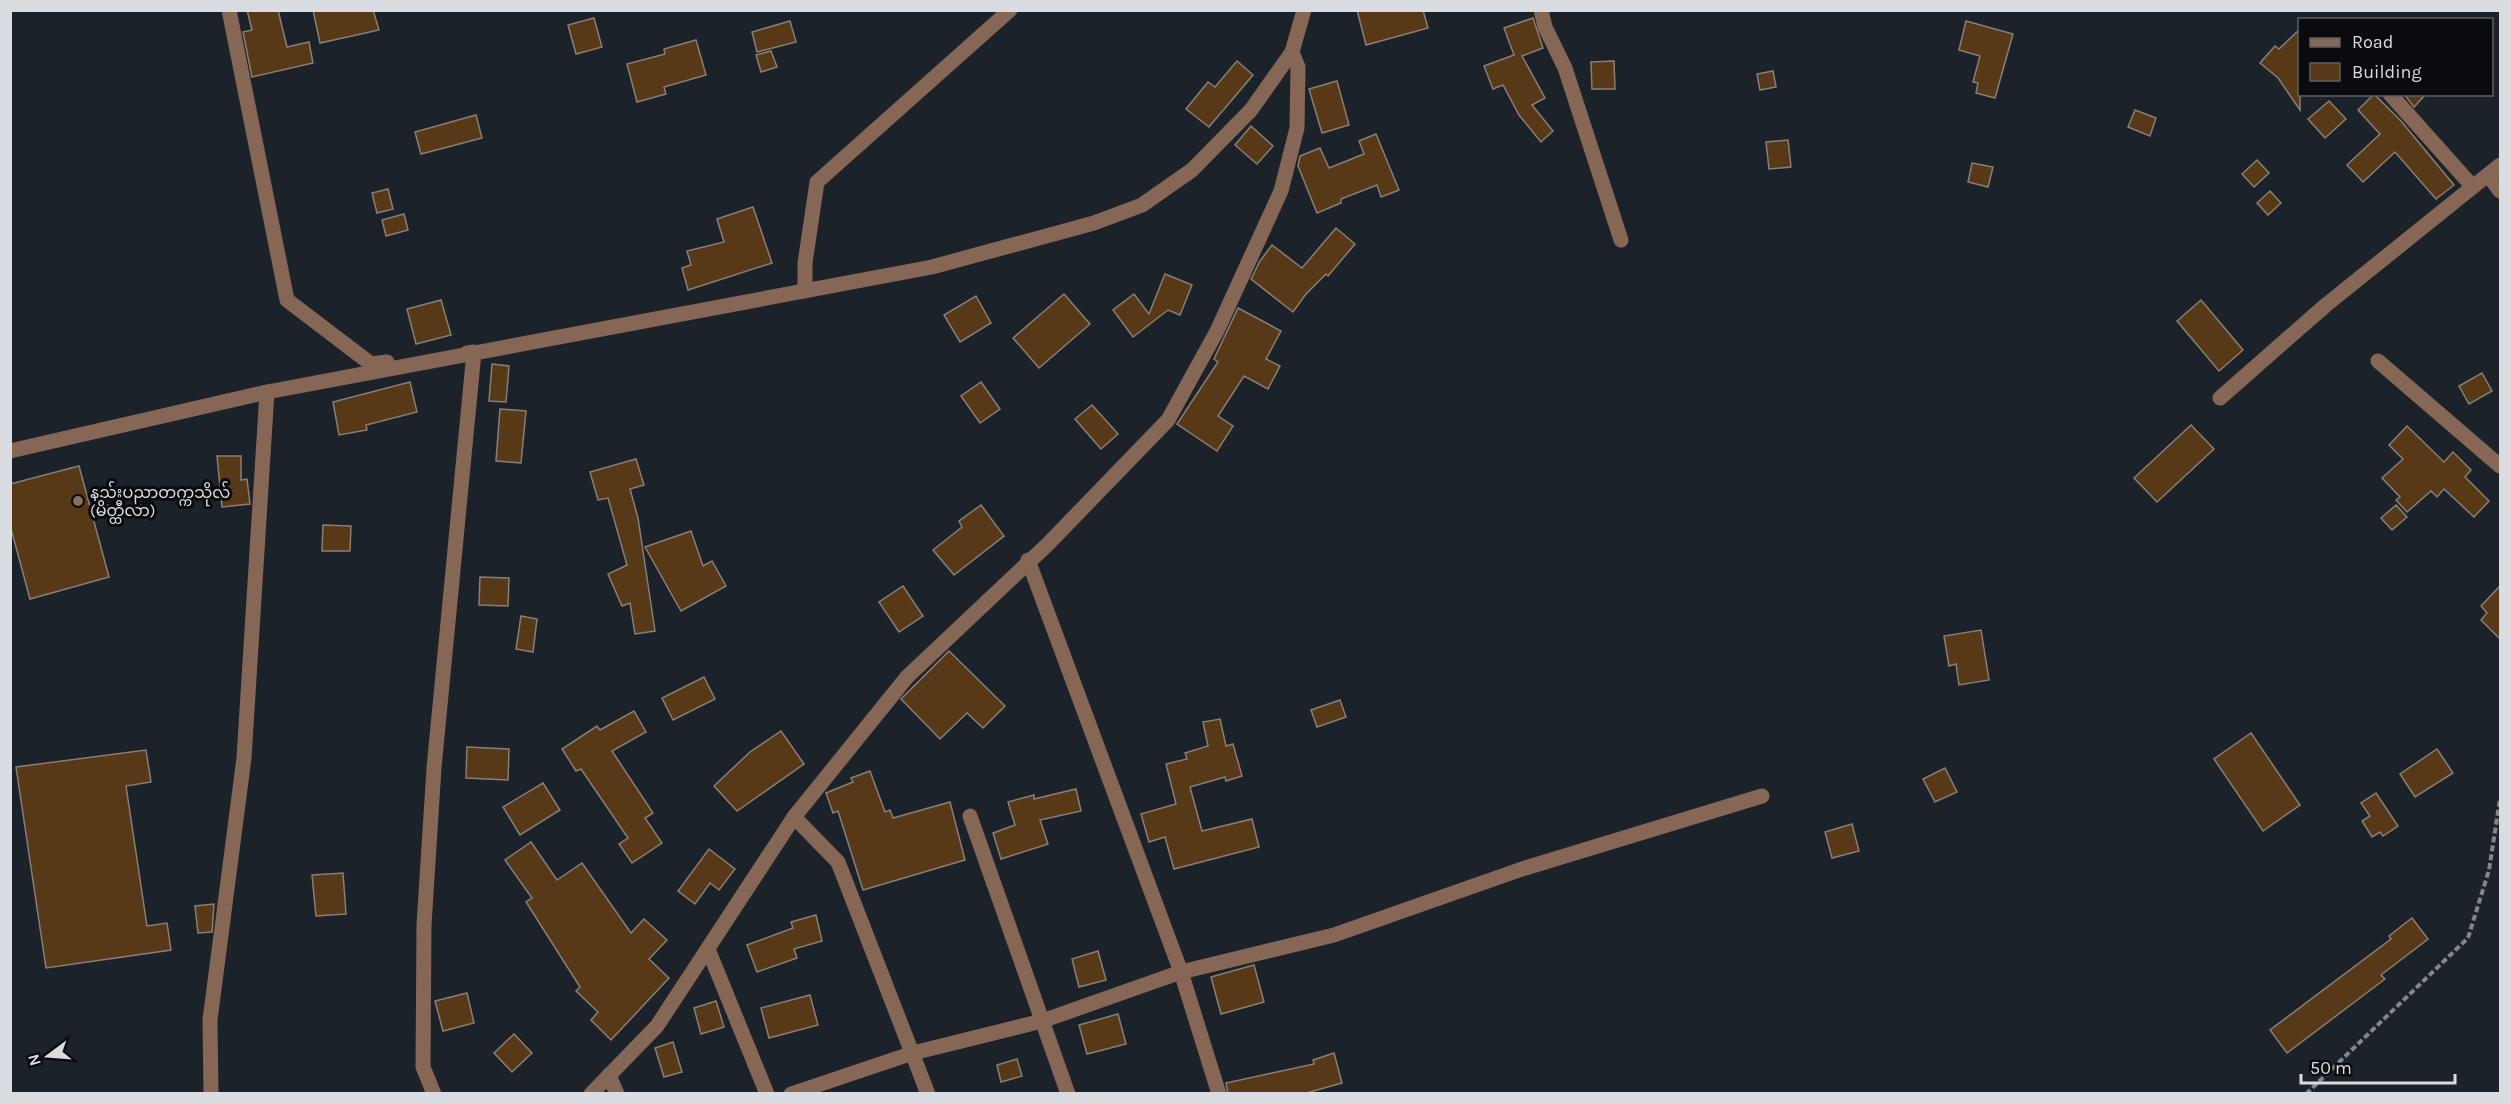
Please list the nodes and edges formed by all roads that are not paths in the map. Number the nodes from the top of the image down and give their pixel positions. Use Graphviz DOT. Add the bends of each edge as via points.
graph roads {
  1 [pos="229,10"];
  2 [pos="1010,10"];
  3 [pos="1304,10"];
  4 [pos="1541,10"];
  5 [pos="1292,52"];
  6 [pos="2392,96"];
  7 [pos="2494,170"];
  8 [pos="2473,187"];
  9 [pos="2500,191"];
  10 [pos="1621,240"];
  11 [pos="805,291"];
  12 [pos="474,352"];
  13 [pos="2378,361"];
  14 [pos="267,392"];
  15 [pos="2220,398"];
  16 [pos="10,451"];
  17 [pos="2500,466"];
  18 [pos="1028,560"];
  19 [pos="1762,796"];
  20 [pos="970,816"];
  21 [pos="794,817"];
  22 [pos="708,949"];
  23 [pos="1181,972"];
  24 [pos="1042,1021"];
  25 [pos="913,1053"];
  26 [pos="609,1075"];
  27 [pos="211,1094"];
  28 [pos="434,1094"];
  29 [pos="591,1094"];
  30 [pos="617,1094"];
  31 [pos="767,1094"];
  32 [pos="791,1094"];
  33 [pos="928,1094"];
  34 [pos="1068,1094"];
  35 [pos="1219,1094"];
  1 -- 12 [label="street" via="287,300 371,364"];
  2 -- 11 [label="street" via="817,182 805,262"];
  3 -- 5 [label="street"];
  4 -- 10 [label="street" via="1565,68"];
  5 -- 11 [label="street" via="1237,125 1192,170 1142,205 1094,223 932,267"];
  5 -- 18 [label="street" via="1298,67 1297,128 1281,191 1217,331 1168,420"];
  6 -- 8 [label="street"];
  7 -- 8 [label="street"];
  7 -- 9 [label="street"];
  8 -- 15 [label="street" via="2326,305"];
  11 -- 12 [label="street"];
  12 -- 14 [label="street"];
  12 -- 28 [label="street" via="434,768 426,903 423,1067"];
  13 -- 17 [label="street"];
  14 -- 16 [label="street"];
  14 -- 27 [label="street" via="244,758 210,1020"];
  18 -- 21 [label="street" via="907,677"];
  18 -- 23 [label="street"];
  19 -- 23 [label="street" via="1522,869 1334,935"];
  20 -- 24 [label="street"];
  21 -- 22 [label="street"];
  21 -- 25 [label="street" via="838,862"];
  22 -- 26 [label="street" via="657,1026"];
  22 -- 31 [label="street"];
  23 -- 24 [label="street"];
  23 -- 35 [label="street"];
  24 -- 25 [label="street"];
  24 -- 34 [label="street"];
  25 -- 32 [label="street"];
  25 -- 33 [label="street"];
  26 -- 29 [label="street"];
  26 -- 30 [label="street"];
}
